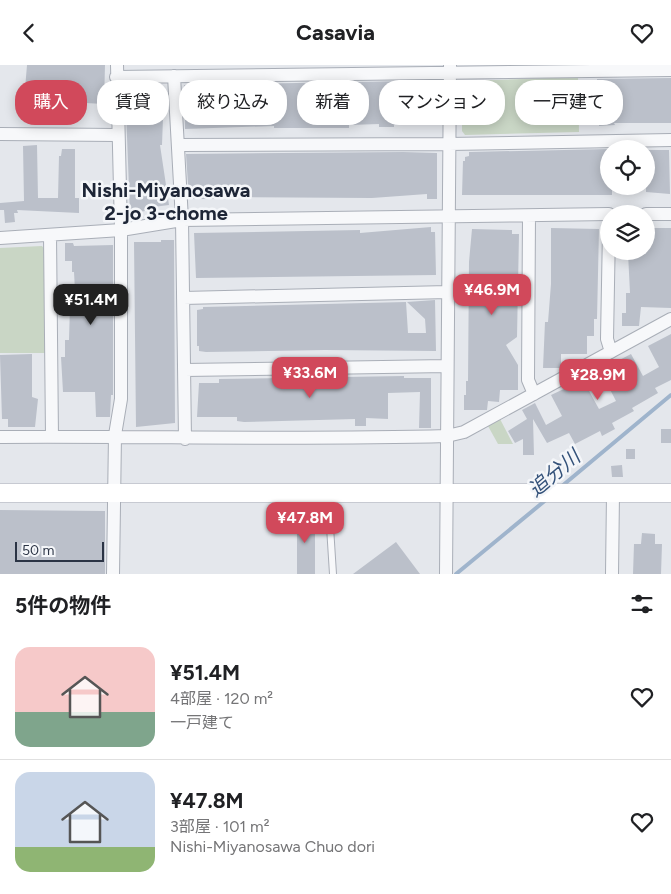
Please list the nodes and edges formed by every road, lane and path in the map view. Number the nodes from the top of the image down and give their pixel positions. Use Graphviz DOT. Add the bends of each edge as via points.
graph roads {
  1 [pos="450,68"];
  2 [pos="671,70"];
  3 [pos="116,71"];
  4 [pos="174,75"];
  5 [pos="0,134"];
  6 [pos="117,135"];
  7 [pos="671,139"];
  8 [pos="449,144"];
  9 [pos="178,145"];
  10 [pos="600,214"];
  11 [pos="655,214"];
  12 [pos="671,214"];
  13 [pos="529,216"];
  14 [pos="448,217"];
  15 [pos="182,220"];
  16 [pos="121,230"];
  17 [pos="50,235"];
  18 [pos="0,237"];
  19 [pos="608,260"];
  20 [pos="448,292"];
  21 [pos="183,298"];
  22 [pos="671,319"];
  23 [pos="611,352"];
  24 [pos="447,366"];
  25 [pos="184,370"];
  26 [pos="534,394"];
  27 [pos="115,435"];
  28 [pos="447,436"];
  29 [pos="0,437"];
  30 [pos="52,437"];
  31 [pos="185,439"];
  32 [pos="0,493"];
  33 [pos="114,493"];
  34 [pos="328,493"];
  35 [pos="446,493"];
  36 [pos="671,493"];
  37 [pos="613,494"];
  38 [pos="446,572"];
  39 [pos="113,574"];
  40 [pos="333,574"];
  41 [pos="612,574"];
  1 -- 2 [label="street"];
  1 -- 4 [label="street"];
  1 -- 8 [label="street"];
  3 -- 4 [label="street"];
  3 -- 6 [label="street"];
  4 -- 9 [label="street"];
  5 -- 6 [label="street"];
  6 -- 16 [label="street"];
  7 -- 8 [label="street"];
  8 -- 9 [label="street"];
  8 -- 14 [label="street"];
  9 -- 15 [label="street"];
  10 -- 13 [label="street"];
  11 -- 12 [label="street"];
  13 -- 14 [label="street"];
  13 -- 26 [label="street" via="528,380"];
  14 -- 15 [label="street"];
  14 -- 20 [label="street"];
  15 -- 16 [label="street"];
  15 -- 21 [label="street"];
  16 -- 17 [label="street"];
  16 -- 27 [label="street" via="122,399"];
  17 -- 18 [label="street"];
  17 -- 30 [label="street"];
  19 -- 23 [label="street" via="607,339"];
  20 -- 21 [label="street"];
  20 -- 24 [label="street"];
  21 -- 25 [label="street"];
  22 -- 23 [label="street"];
  23 -- 26 [label="street"];
  24 -- 25 [label="street"];
  24 -- 28 [label="street"];
  25 -- 31 [label="street"];
  26 -- 28 [label="street" via="464,431"];
  27 -- 30 [label="street"];
  27 -- 31 [label="street"];
  27 -- 33 [label="street"];
  28 -- 31 [label="street"];
  28 -- 35 [label="street"];
  29 -- 30 [label="street"];
  32 -- 33 [label="street"];
  33 -- 34 [label="street"];
  33 -- 39 [label="street"];
  34 -- 35 [label="street"];
  34 -- 40 [label="lane"];
  35 -- 37 [label="street"];
  35 -- 38 [label="street"];
  36 -- 37 [label="street"];
  37 -- 41 [label="street"];
}
